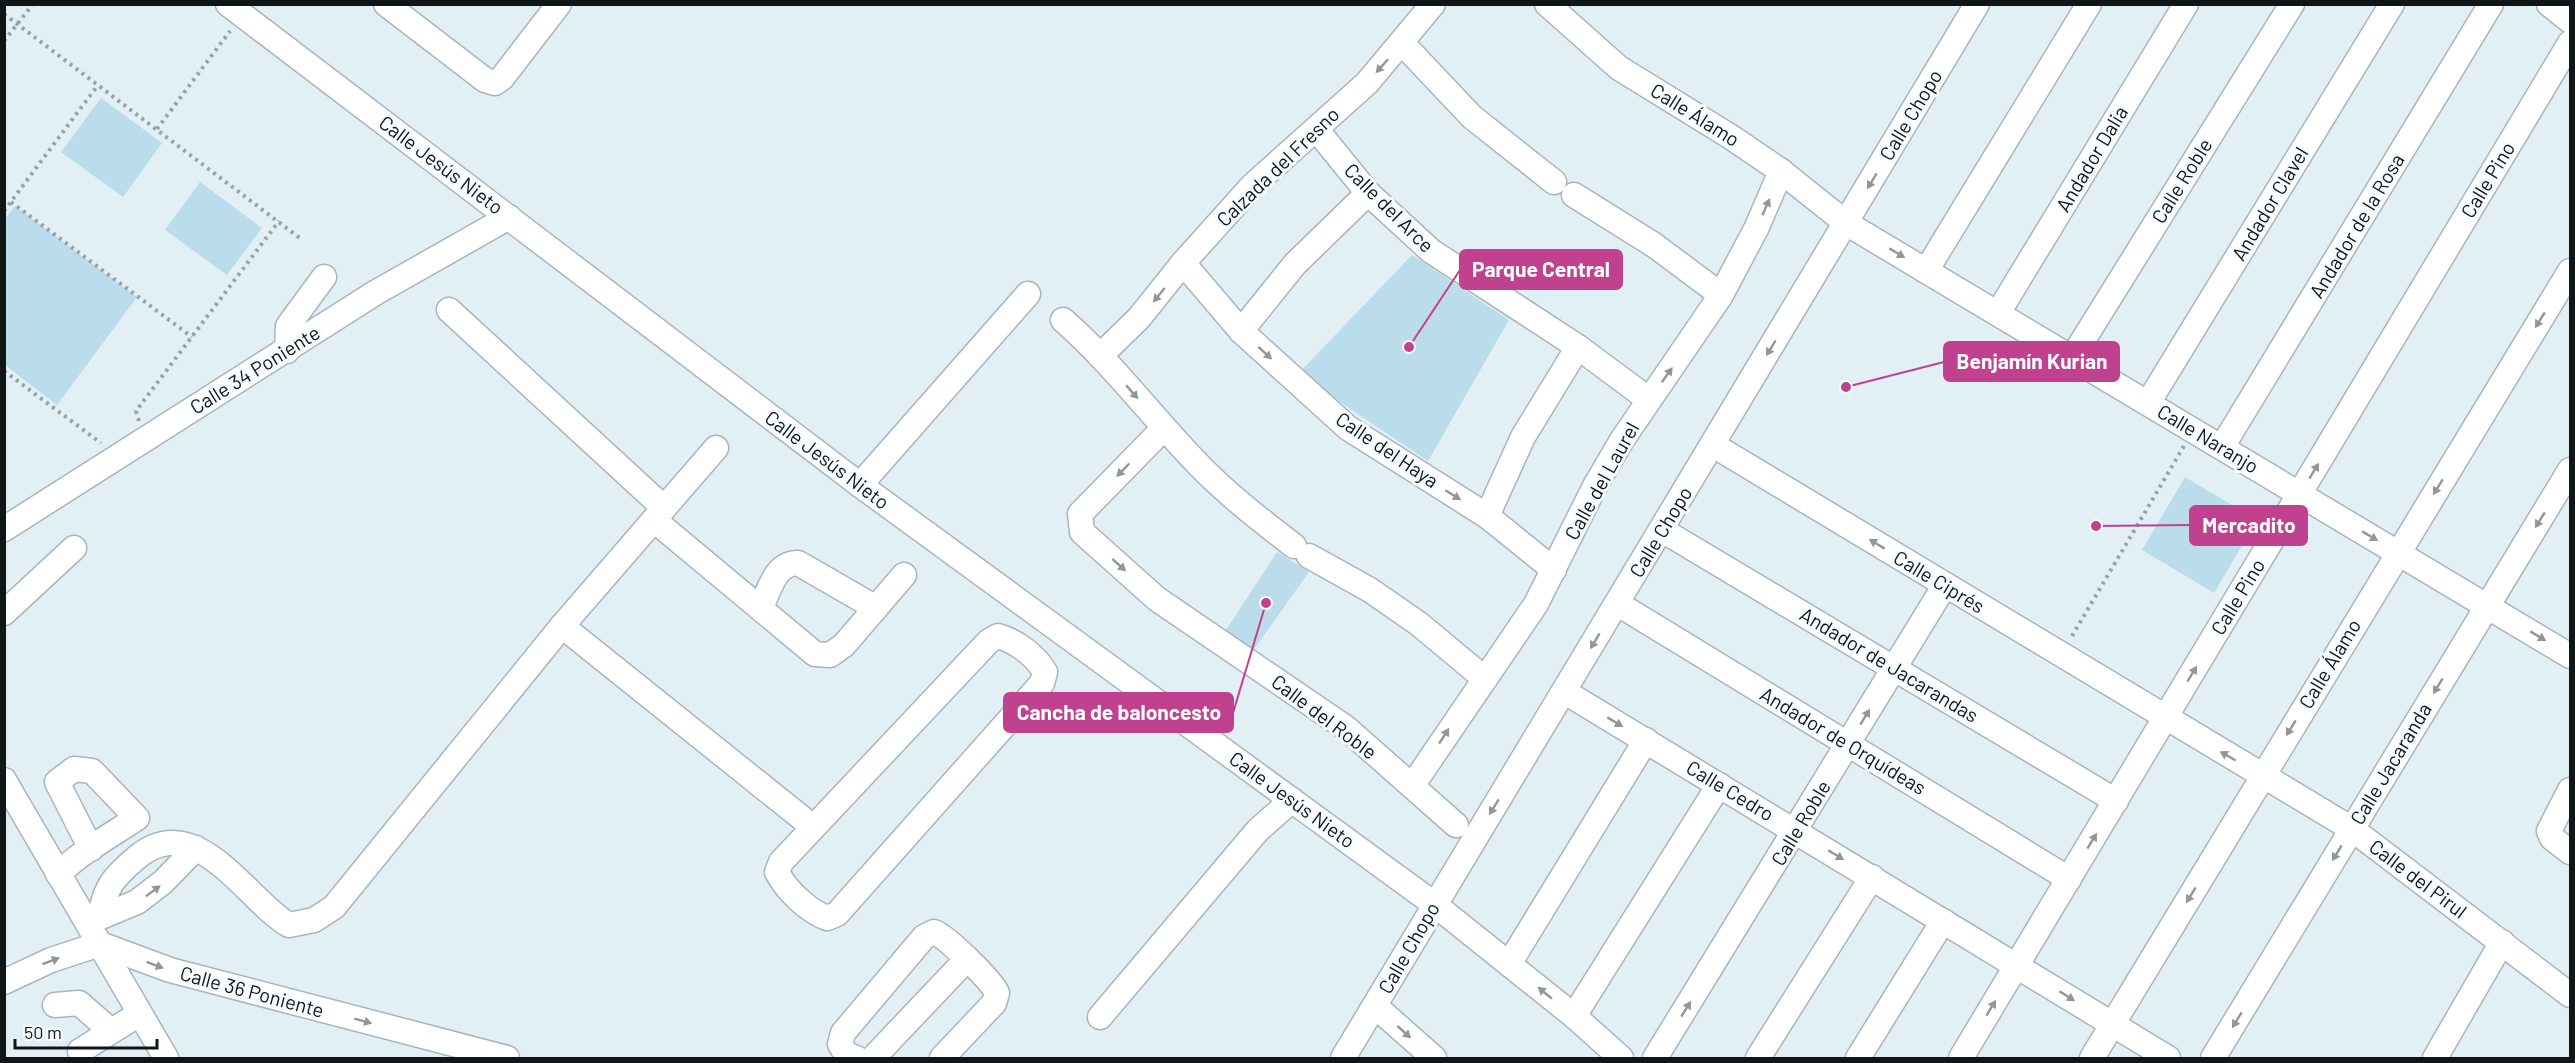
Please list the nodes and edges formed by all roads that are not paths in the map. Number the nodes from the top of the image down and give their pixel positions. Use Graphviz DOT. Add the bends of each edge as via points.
graph roads {
  1 [pos="386,4"];
  2 [pos="559,4"];
  3 [pos="1433,4"];
  4 [pos="1546,4"];
  5 [pos="1977,4"];
  6 [pos="2089,4"];
  7 [pos="2186,4"];
  8 [pos="2292,4"];
  9 [pos="2392,4"];
  10 [pos="2491,4"];
  11 [pos="2549,4"];
  12 [pos="235,10"];
  13 [pos="2571,21"];
  14 [pos="1402,43"];
  15 [pos="2571,43"];
  16 [pos="1316,129"];
  17 [pos="1781,171"];
  18 [pos="1554,182"];
  19 [pos="1368,193"];
  20 [pos="1574,195"];
  21 [pos="509,217"];
  22 [pos="1846,223"];
  23 [pos="1183,263"];
  24 [pos="1926,271"];
  25 [pos="2571,271"];
  26 [pos="324,277"];
  27 [pos="1028,294"];
  28 [pos="1721,295"];
  29 [pos="449,310"];
  30 [pos="1998,314"];
  31 [pos="1063,320"];
  32 [pos="1240,331"];
  33 [pos="1578,347"];
  34 [pos="286,351"];
  35 [pos="1100,356"];
  36 [pos="2072,358"];
  37 [pos="1648,399"];
  38 [pos="2148,403"];
  39 [pos="1164,428"];
  40 [pos="1713,445"];
  41 [pos="2222,447"];
  42 [pos="716,448"];
  43 [pos="2567,484"];
  44 [pos="860,485"];
  45 [pos="2300,494"];
  46 [pos="659,514"];
  47 [pos="1486,516"];
  48 [pos="4,530"];
  49 [pos="1662,530"];
  50 [pos="74,548"];
  51 [pos="2398,552"];
  52 [pos="1554,570"];
  53 [pos="904,575"];
  54 [pos="1945,585"];
  55 [pos="1618,604"];
  56 [pos="2486,605"];
  57 [pos="761,607"];
  58 [pos="876,608"];
  59 [pos="4,613"];
  60 [pos="562,626"];
  61 [pos="2571,656"];
  62 [pos="1894,668"];
  63 [pos="1485,679"];
  64 [pos="1565,692"];
  65 [pos="2165,719"];
  66 [pos="1646,740"];
  67 [pos="1848,744"];
  68 [pos="2262,776"];
  69 [pos="4,780"];
  70 [pos="1719,785"];
  71 [pos="1412,786"];
  72 [pos="2571,790"];
  73 [pos="1292,800"];
  74 [pos="2116,801"];
  75 [pos="136,818"];
  76 [pos="1456,825"];
  77 [pos="813,827"];
  78 [pos="2352,829"];
  79 [pos="1796,831"];
  80 [pos="165,844"];
  81 [pos="196,848"];
  82 [pos="91,849"];
  83 [pos="2571,852"];
  84 [pos="58,874"];
  85 [pos="1872,877"];
  86 [pos="2069,879"];
  87 [pos="1434,904"];
  88 [pos="94,919"];
  89 [pos="1943,921"];
  90 [pos="2502,942"];
  91 [pos="100,944"];
  92 [pos="966,960"];
  93 [pos="1509,964"];
  94 [pos="2017,965"];
  95 [pos="4,982"];
  96 [pos="2571,994"];
  97 [pos="55,1005"];
  98 [pos="1375,1006"];
  99 [pos="139,1014"];
  100 [pos="1574,1016"];
  101 [pos="1100,1017"];
  102 [pos="2113,1024"];
  103 [pos="111,1031"];
  104 [pos="80,1052"];
  105 [pos="467,1054"];
  106 [pos="859,1058"];
  107 [pos="166,1059"];
  108 [pos="507,1059"];
  109 [pos="942,1059"];
  110 [pos="1343,1059"];
  111 [pos="1434,1059"];
  112 [pos="1621,1059"];
  113 [pos="1655,1059"];
  114 [pos="1758,1059"];
  115 [pos="1858,1059"];
  116 [pos="1961,1059"];
  117 [pos="2092,1059"];
  118 [pos="2168,1059"];
  119 [pos="2213,1059"];
  120 [pos="2435,1059"];
  1 -- 2 [label="street" via="485,80 495,83"];
  3 -- 14 [label="street, Calzada del Fresno"];
  4 -- 17 [label="street, Calle Álamo" via="1619,68"];
  5 -- 22 [label="street, Calle Chopo, one-way"];
  6 -- 24 [label="street"];
  7 -- 30 [label="street, Andador Dalia"];
  8 -- 36 [label="street, Calle Roble"];
  9 -- 38 [label="street, Andador Clavel"];
  10 -- 41 [label="street, Andador de la Rosa"];
  11 -- 13 [label="street"];
  12 -- 21 [label="street, Calle Jesús Nieto"];
  14 -- 16 [label="street, Calzada del Fresno, one-way" via="1367,83"];
  14 -- 18 [label="street" via="1472,117"];
  45 -- 15 [label="street, Calle Pino, one-way"];
  16 -- 19 [label="street, Calle del Arce"];
  16 -- 23 [label="street, Calzada del Fresno" via="1252,186"];
  17 -- 22 [label="street, Calle Álamo"];
  28 -- 17 [label="street, Calle del Laurel, one-way"];
  19 -- 32 [label="street" via="1294,264"];
  19 -- 33 [label="street, Calle del Arce" via="1431,251"];
  20 -- 28 [label="street" via="1654,245"];
  21 -- 34 [label="street, Calle 34 Poniente" via="375,293"];
  21 -- 44 [label="street, Calle Jesús Nieto"];
  22 -- 24 [label="street, Calle Naranjo, one-way"];
  22 -- 40 [label="street, Calle Chopo, one-way"];
  23 -- 32 [label="street, Calle del Haya"];
  23 -- 35 [label="street, Calzada del Fresno, one-way" via="1139,318"];
  24 -- 30 [label="street, Calle Naranjo"];
  25 -- 51 [label="street, Calle Álamo, one-way"];
  26 -- 34 [label="street" via="288,326"];
  27 -- 44 [label="street"];
  37 -- 28 [label="street, Calle del Laurel, one-way"];
  29 -- 46 [label="street"];
  30 -- 36 [label="street, Calle Naranjo"];
  31 -- 35 [label="street"];
  32 -- 47 [label="street, Calle del Haya, one-way" via="1348,428"];
  33 -- 37 [label="street, Calle del Arce"];
  33 -- 47 [label="street" via="1523,437"];
  34 -- 48 [label="street, Calle 34 Poniente"];
  35 -- 39 [label="street, one-way"];
  36 -- 38 [label="street, Calle Naranjo"];
  37 -- 52 [label="street, Calle del Laurel" via="1595,486"];
  38 -- 41 [label="street, Calle Naranjo"];
  39 -- 63 [label="street" via="1238,502 1301,551 1370,590 1419,624"];
  39 -- 71 [label="street, Calle del Roble, one-way" via="1080,514 1082,532 1157,599 1346,728"];
  40 -- 49 [label="street, Calle Chopo"];
  54 -- 40 [label="street, Calle Ciprés, one-way"];
  41 -- 45 [label="street, Calle Naranjo"];
  42 -- 46 [label="street"];
  43 -- 56 [label="street, Calle Jacaranda, one-way"];
  44 -- 73 [label="street, Calle Jesús Nieto"];
  45 -- 51 [label="street, Calle Naranjo, one-way"];
  65 -- 45 [label="street, Calle Pino, one-way"];
  46 -- 57 [label="street"];
  46 -- 60 [label="street"];
  47 -- 52 [label="street, Calle del Haya"];
  49 -- 55 [label="street, Calle Chopo"];
  49 -- 62 [label="street, Andador de Jacarandas"];
  50 -- 59 [label="street"];
  51 -- 56 [label="street, Calle Naranjo"];
  51 -- 68 [label="street, Calle Álamo, one-way"];
  52 -- 63 [label="street, Calle del Laurel"];
  53 -- 58 [label="street"];
  54 -- 62 [label="street, Calle Roble"];
  54 -- 65 [label="street, Calle Ciprés"];
  55 -- 64 [label="street, Calle Chopo, one-way"];
  55 -- 67 [label="street, Andador de Orquídeas"];
  56 -- 61 [label="street, Calle Naranjo, one-way"];
  56 -- 78 [label="street, Calle Jacaranda, one-way"];
  57 -- 58 [label="street" via="780,569 788,563 798,563"];
  57 -- 58 [label="street" via="815,654 830,656"];
  60 -- 77 [label="street"];
  60 -- 81 [label="street" via="334,907 314,920 290,925 273,916 243,883"];
  67 -- 62 [label="street, Calle Roble, one-way"];
  62 -- 74 [label="street, Andador de Jacarandas"];
  71 -- 63 [label="street, Calle del Laurel, one-way"];
  64 -- 66 [label="street, Calle Cedro, one-way"];
  64 -- 87 [label="street, Calle Chopo, one-way"];
  68 -- 65 [label="street, Calle del Pirul, one-way"];
  65 -- 74 [label="street, Calle Pino"];
  66 -- 70 [label="street, Calle Cedro"];
  66 -- 93 [label="street"];
  67 -- 79 [label="street, Calle Roble"];
  67 -- 86 [label="street, Andador de Orquídeas"];
  68 -- 78 [label="street, Calle del Pirul"];
  68 -- 102 [label="street, Calle Álamo, one-way"];
  69 -- 84 [label="street"];
  70 -- 79 [label="street, Calle Cedro"];
  70 -- 100 [label="street"];
  71 -- 76 [label="street, Calle del Roble"];
  72 -- 83 [label="street" via="2549,831"];
  73 -- 87 [label="street, Calle Jesús Nieto"];
  73 -- 101 [label="street" via="1258,830"];
  86 -- 74 [label="street, Calle Pino, one-way"];
  75 -- 80 [label="street"];
  75 -- 82 [label="street"];
  75 -- 82 [label="street" via="92,771 74,769 57,782"];
  77 -- 77 [label="street" via="781,862 777,872 790,890 827,918 837,914 1042,683 1045,672 1040,662 1008,639 998,636 989,641"];
  78 -- 90 [label="street, Calle del Pirul"];
  78 -- 119 [label="street, Calle Jacaranda, one-way"];
  79 -- 85 [label="street, Calle Cedro, one-way"];
  113 -- 79 [label="street, Calle Roble, one-way"];
  80 -- 81 [label="street"];
  80 -- 88 [label="street" via="142,852 112,879"];
  88 -- 81 [label="street, one-way" via="137,902 164,882"];
  82 -- 84 [label="street" via="74,858"];
  84 -- 88 [label="street"];
  85 -- 89 [label="street, Calle Cedro"];
  85 -- 114 [label="street"];
  86 -- 94 [label="street, Calle Pino"];
  87 -- 93 [label="street, Calle Jesús Nieto"];
  87 -- 98 [label="street, Calle Chopo"];
  88 -- 91 [label="street"];
  89 -- 94 [label="street, Calle Cedro"];
  89 -- 115 [label="street"];
  90 -- 96 [label="street, Calle del Pirul"];
  90 -- 120 [label="street"];
  95 -- 91 [label="street, one-way" via="51,960"];
  91 -- 99 [label="street"];
  91 -- 105 [label="street, Calle 36 Poniente, one-way" via="170,970"];
  92 -- 106 [label="street"];
  92 -- 106 [label="street" via="945,936 934,932 924,937 843,1033 840,1044 846,1054"];
  92 -- 109 [label="street" via="993,982 997,993 993,1003"];
  100 -- 93 [label="street, Calle Jesús Nieto, one-way"];
  94 -- 102 [label="street, Calle Cedro, one-way"];
  116 -- 94 [label="street, Calle Pino, one-way"];
  97 -- 103 [label="street" via="79,1003"];
  98 -- 110 [label="street, Calle Chopo"];
  98 -- 111 [label="street, one-way"];
  99 -- 103 [label="street"];
  99 -- 107 [label="street"];
  100 -- 112 [label="street, Calle Jesús Nieto"];
  102 -- 117 [label="street, Calle Álamo"];
  102 -- 118 [label="street, Calle Cedro"];
  103 -- 104 [label="street"];
  105 -- 108 [label="street, Calle 36 Poniente"];
}
